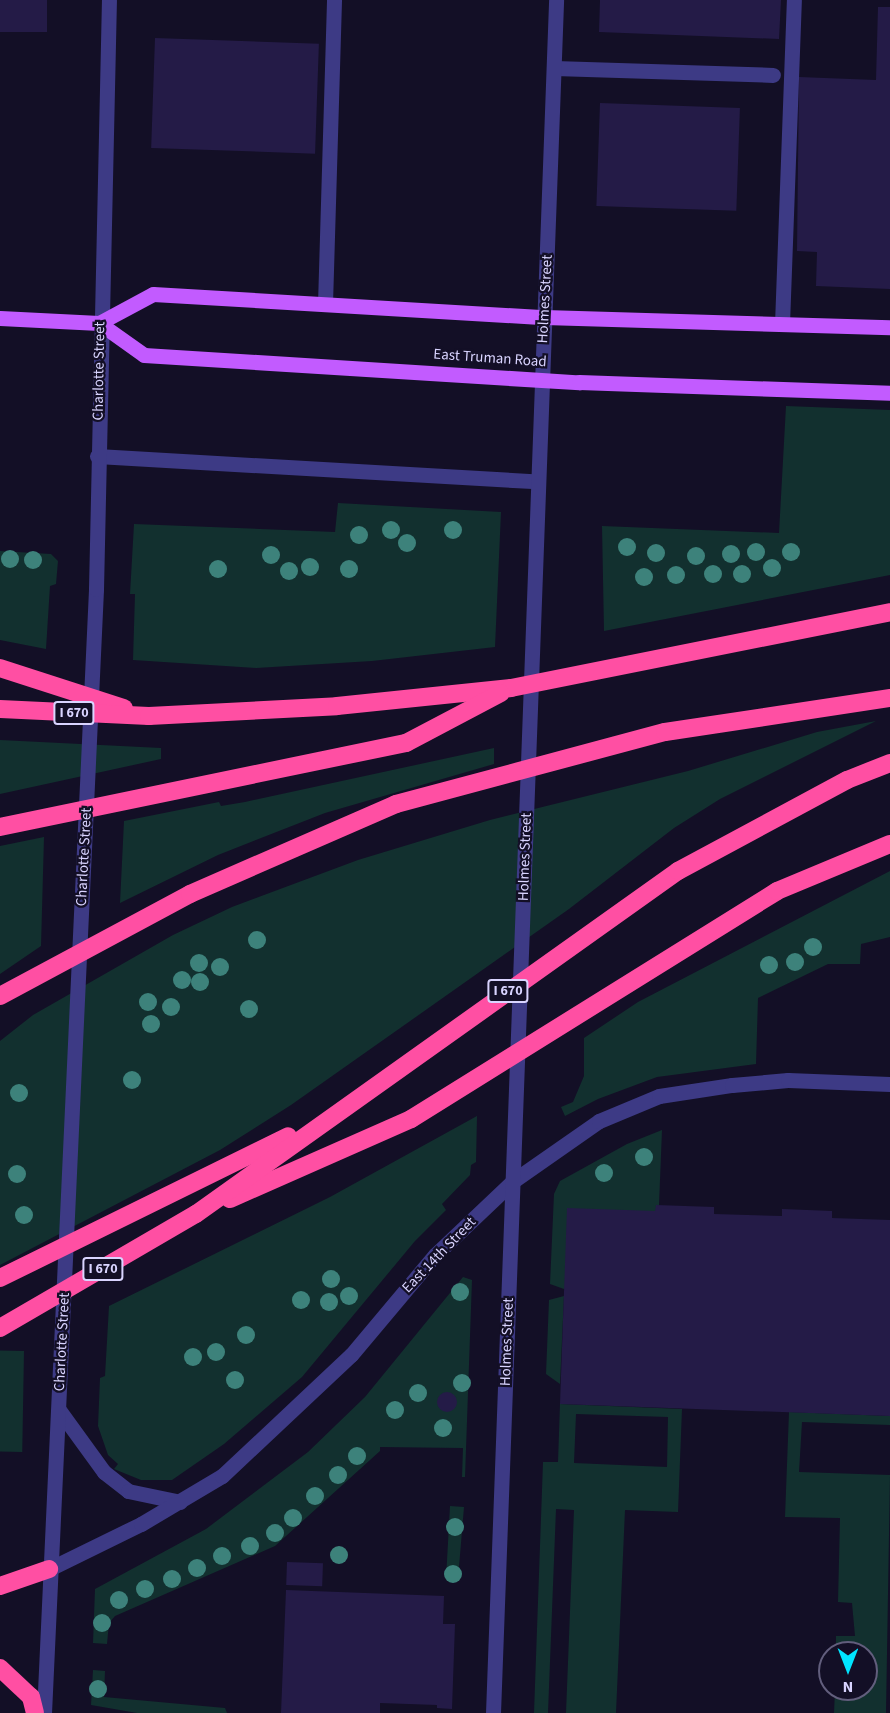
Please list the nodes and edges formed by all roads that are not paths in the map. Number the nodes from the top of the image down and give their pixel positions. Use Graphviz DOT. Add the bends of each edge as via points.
graph roads {
  1 [pos="109,0"];
  2 [pos="334,0"];
  3 [pos="556,0"];
  4 [pos="794,0"];
  5 [pos="554,68"];
  6 [pos="773,75"];
  7 [pos="325,304"];
  8 [pos="544,317"];
  9 [pos="0,318"];
  10 [pos="99,323"];
  11 [pos="782,324"];
  12 [pos="890,327"];
  13 [pos="542,379"];
  14 [pos="890,393"];
  15 [pos="98,456"];
  16 [pos="537,482"];
  17 [pos="890,612"];
  18 [pos="0,668"];
  19 [pos="511,688"];
  20 [pos="890,698"];
  21 [pos="0,709"];
  22 [pos="149,716"];
  23 [pos="890,763"];
  24 [pos="0,827"];
  25 [pos="890,844"];
  26 [pos="0,996"];
  27 [pos="890,1084"];
  28 [pos="338,1111"];
  29 [pos="513,1181"];
  30 [pos="196,1214"];
  31 [pos="0,1278"];
  32 [pos="0,1328"];
  33 [pos="59,1404"];
  34 [pos="180,1502"];
  35 [pos="50,1569"];
  36 [pos="0,1586"];
  37 [pos="0,1668"];
  38 [pos="35,1713"];
  39 [pos="44,1713"];
  40 [pos="493,1713"];
  1 -- 10 [label="street, Charlotte Street"];
  2 -- 7 [label="street"];
  3 -- 5 [label="street, Holmes Street"];
  4 -- 11 [label="street"];
  5 -- 6 [label="street"];
  5 -- 8 [label="street, Holmes Street"];
  7 -- 8 [label="main road"];
  7 -- 10 [label="main road" via="153,294"];
  8 -- 11 [label="main road"];
  8 -- 13 [label="street, Holmes Street"];
  9 -- 10 [label="main road"];
  10 -- 13 [label="main road, East Truman Road" via="144,355"];
  10 -- 15 [label="street, Charlotte Street"];
  11 -- 12 [label="main road"];
  13 -- 14 [label="main road, East Truman Road"];
  13 -- 16 [label="street, Holmes Street"];
  15 -- 16 [label="street"];
  15 -- 33 [label="street, Charlotte Street" via="96,589"];
  16 -- 29 [label="street, Holmes Street"];
  17 -- 19 [label="highway, I 670"];
  18 -- 22 [label="highway"];
  19 -- 22 [label="highway, I 670" via="337,706"];
  19 -- 24 [label="highway" via="406,743"];
  20 -- 26 [label="highway" via="665,732 396,804 190,894"];
  21 -- 22 [label="highway, I 670"];
  23 -- 28 [label="highway, I 670" via="848,780 678,871"];
  25 -- 30 [label="highway" via="777,891 411,1119"];
  27 -- 29 [label="street, East 14th Street" via="788,1080 659,1096 599,1121"];
  28 -- 30 [label="highway, I 670"];
  28 -- 31 [label="highway"];
  29 -- 34 [label="street, East 14th Street" via="435,1255 351,1355 287,1419 222,1476"];
  29 -- 40 [label="street, Holmes Street"];
  30 -- 32 [label="highway, I 670"];
  33 -- 34 [label="street" via="104,1472 128,1491"];
  33 -- 35 [label="street, Charlotte Street"];
  34 -- 35 [label="street, East 14th Street"];
  35 -- 36 [label="highway"];
  35 -- 39 [label="street, Charlotte Street"];
  37 -- 38 [label="highway" via="31,1697"];
}
